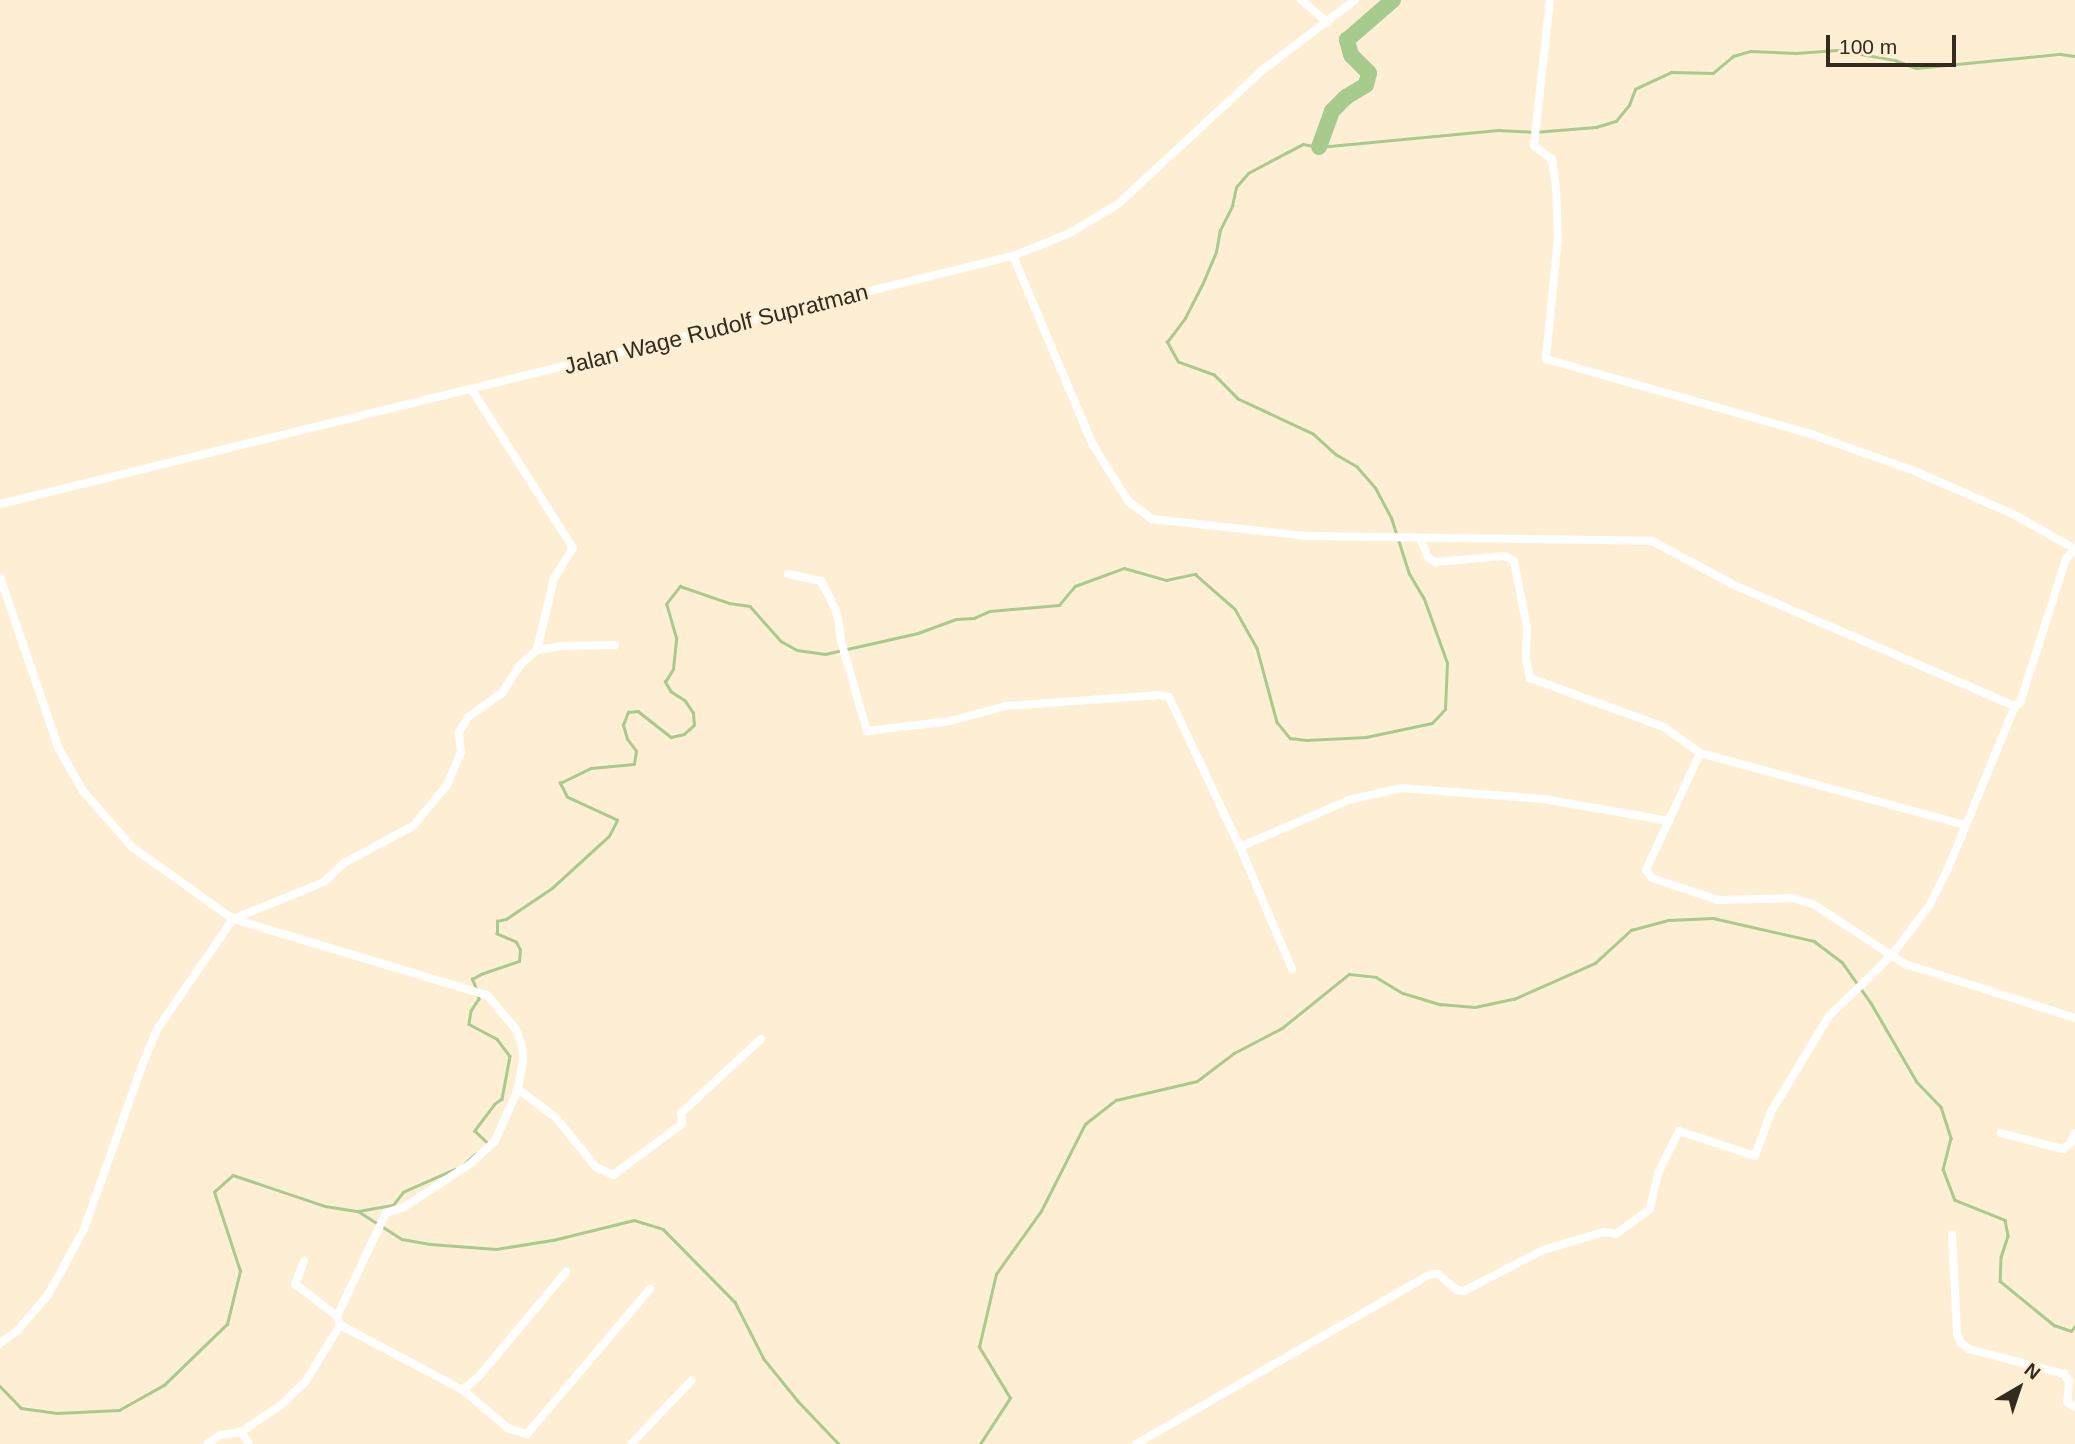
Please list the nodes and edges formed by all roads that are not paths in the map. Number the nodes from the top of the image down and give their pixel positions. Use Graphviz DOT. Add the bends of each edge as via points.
graph roads {
  1 [pos="1301,0"];
  2 [pos="1355,0"];
  3 [pos="1550,0"];
  4 [pos="1328,23"];
  5 [pos="1013,256"];
  6 [pos="472,390"];
  7 [pos="0,504"];
  8 [pos="1415,538"];
  9 [pos="2072,548"];
  10 [pos="788,574"];
  11 [pos="0,577"];
  12 [pos="615,645"];
  13 [pos="537,650"];
  14 [pos="2015,706"];
  15 [pos="1700,753"];
  16 [pos="1669,821"];
  17 [pos="1965,825"];
  18 [pos="1240,847"];
  19 [pos="233,919"];
  20 [pos="1891,956"];
  21 [pos="1292,969"];
  22 [pos="2075,1018"];
  23 [pos="761,1039"];
  24 [pos="518,1089"];
  25 [pos="2001,1133"];
  26 [pos="2075,1133"];
  27 [pos="1952,1234"];
  28 [pos="304,1261"];
  29 [pos="566,1272"];
  30 [pos="650,1289"];
  31 [pos="337,1315"];
  32 [pos="340,1325"];
  33 [pos="0,1343"];
  34 [pos="692,1380"];
  35 [pos="463,1390"];
  36 [pos="2075,1407"];
  37 [pos="241,1432"];
  38 [pos="207,1444"];
  39 [pos="249,1444"];
  40 [pos="631,1444"];
  41 [pos="1136,1444"];
  1 -- 4 [label="street"];
  2 -- 4 [label="street, Jalan Wage Rudolf Supratman"];
  3 -- 9 [label="street" via="1534,146 1552,159 1556,187 1558,238 1546,359 1808,433 2011,513"];
  4 -- 5 [label="street, Jalan Wage Rudolf Supratman" via="1264,69 1118,204 1070,233"];
  5 -- 6 [label="street, Jalan Wage Rudolf Supratman"];
  5 -- 8 [label="street" via="1093,445 1128,501 1144,516 1307,536"];
  6 -- 7 [label="street, Jalan Wage Rudolf Supratman"];
  6 -- 13 [label="street" via="573,548 554,578"];
  8 -- 14 [label="street" via="1652,541 1736,586"];
  8 -- 15 [label="street" via="1435,562 1505,556 1514,561 1527,628 1530,678 1664,727"];
  9 -- 14 [label="street" via="2020,703"];
  10 -- 18 [label="street" via="821,581 838,617 867,731 937,723 1006,706 1169,697"];
  11 -- 19 [label="street" via="59,749 83,791 132,847"];
  12 -- 13 [label="street"];
  13 -- 19 [label="street" via="521,664 502,693 468,717 459,733 461,752 447,785 413,826 344,863 324,883"];
  14 -- 17 [label="street"];
  15 -- 16 [label="street"];
  15 -- 17 [label="street"];
  16 -- 18 [label="street" via="1544,799 1401,788 1349,800"];
  16 -- 20 [label="street" via="1649,862 1647,870 1652,877 1718,900 1793,898 1813,904"];
  17 -- 20 [label="street" via="1929,906"];
  18 -- 21 [label="street"];
  19 -- 24 [label="street" via="482,993 519,1036 523,1060"];
  19 -- 33 [label="street" via="158,1028 84,1229 64,1266 41,1304"];
  20 -- 22 [label="street"];
  20 -- 41 [label="street" via="1833,1009 1769,1116 1755,1156 1679,1131 1658,1173 1650,1209 1616,1234 1604,1231 1543,1250 1464,1291 1431,1274"];
  23 -- 24 [label="street" via="681,1113 682,1124 613,1175 596,1167 556,1118"];
  24 -- 31 [label="street" via="495,1141 483,1155 383,1216"];
  25 -- 26 [label="street" via="2063,1149"];
  27 -- 36 [label="street" via="1961,1343 2064,1374 2069,1381 2066,1399"];
  28 -- 31 [label="street" via="295,1284"];
  29 -- 35 [label="street"];
  30 -- 35 [label="street" via="527,1434 508,1428"];
  31 -- 32 [label="street"];
  32 -- 35 [label="street"];
  32 -- 37 [label="street" via="306,1381"];
  34 -- 40 [label="street"];
  37 -- 38 [label="street" via="220,1435"];
  37 -- 39 [label="street"];
}
